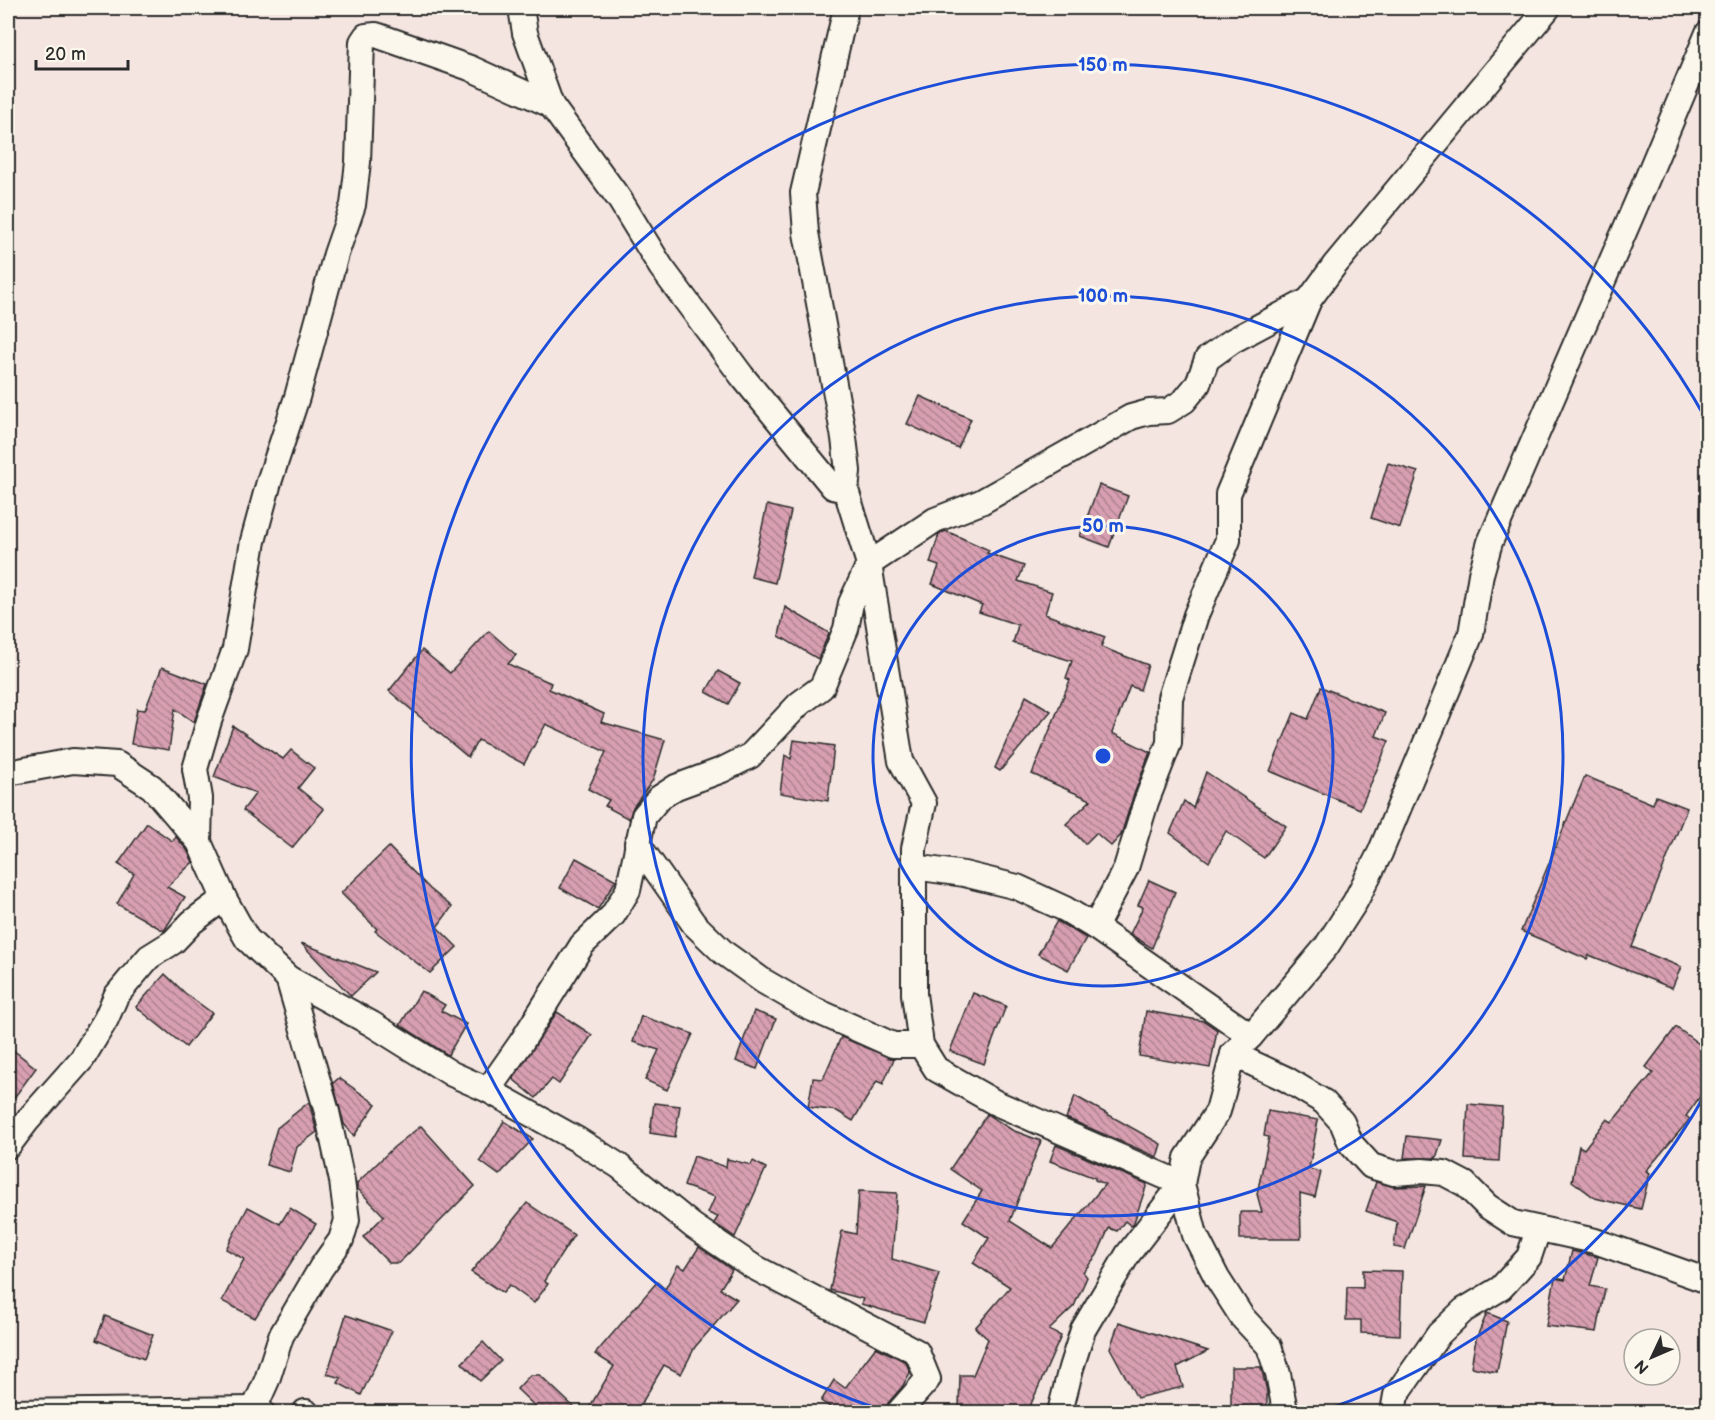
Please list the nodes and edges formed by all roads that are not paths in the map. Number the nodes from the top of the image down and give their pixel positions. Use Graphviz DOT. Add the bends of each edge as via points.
graph roads {
  1 [pos="521,8"];
  2 [pos="846,8"];
  3 [pos="1548,8"];
  4 [pos="1707,33"];
  5 [pos="551,105"];
  6 [pos="1309,300"];
  7 [pos="846,490"];
  8 [pos="869,564"];
  9 [pos="8,773"];
  10 [pos="199,842"];
  11 [pos="637,843"];
  12 [pos="914,867"];
  13 [pos="224,898"];
  14 [pos="1095,927"];
  15 [pos="288,978"];
  16 [pos="1251,1036"];
  17 [pos="921,1045"];
  18 [pos="1233,1054"];
  19 [pos="488,1090"];
  20 [pos="8,1146"];
  21 [pos="1182,1184"];
  22 [pos="1538,1230"];
  23 [pos="1707,1281"];
  24 [pos="258,1411"];
  25 [pos="8,1412"];
  26 [pos="899,1413"];
  27 [pos="1060,1413"];
  28 [pos="1283,1413"];
  29 [pos="1393,1413"];
  1 -- 5 [label="street" via="525,33"];
  2 -- 7 [label="street" via="803,193 806,233 844,438"];
  3 -- 6 [label="street"];
  4 -- 16 [label="street" via="1490,543 1472,634 1380,853 1326,947"];
  5 -- 7 [label="street" via="620,200 660,267 742,376 833,487"];
  5 -- 10 [label="street" via="470,68 376,35 366,36 362,42 358,162 352,205 253,541 235,649 195,769 200,798"];
  6 -- 8 [label="street" via="1232,341 1207,359 1198,384 1184,401 1168,411 1131,417 981,502 935,520"];
  6 -- 14 [label="street" via="1228,494 1228,540 1196,615 1170,698 1169,743 1126,868"];
  7 -- 8 [label="street"];
  8 -- 11 [label="street" via="822,687 799,704 750,756 659,798 644,816"];
  8 -- 12 [label="street" via="901,761 924,803"];
  9 -- 10 [label="street" via="73,761 117,764 152,787"];
  10 -- 13 [label="street"];
  11 -- 17 [label="street" via="694,924 724,953 763,981 808,1007 893,1045"];
  11 -- 19 [label="street" via="628,890 613,915 582,945"];
  12 -- 14 [label="street" via="1017,887"];
  12 -- 17 [label="street" via="914,994"];
  13 -- 15 [label="street" via="247,939"];
  13 -- 20 [label="street" via="173,942 149,957 116,996 82,1059"];
  14 -- 16 [label="street"];
  15 -- 19 [label="street" via="452,1074"];
  15 -- 24 [label="street" via="327,1112 348,1220 341,1240 281,1336"];
  16 -- 18 [label="street"];
  17 -- 21 [label="street" via="936,1069 996,1102"];
  18 -- 21 [label="street" via="1218,1111 1187,1158"];
  18 -- 22 [label="street" via="1324,1102 1371,1166 1394,1173 1444,1173 1465,1184 1487,1206 1513,1223"];
  19 -- 26 [label="street" via="619,1166 693,1226 752,1266 917,1352 928,1379"];
  21 -- 27 [label="street" via="1128,1254 1083,1330"];
  21 -- 28 [label="street" via="1195,1235 1217,1278 1242,1317 1269,1346 1278,1374"];
  22 -- 23 [label="street" via="1595,1241"];
  22 -- 29 [label="street" via="1529,1257 1501,1288 1464,1310 1439,1334 1396,1395"];
  24 -- 25 [label="street"];
}
